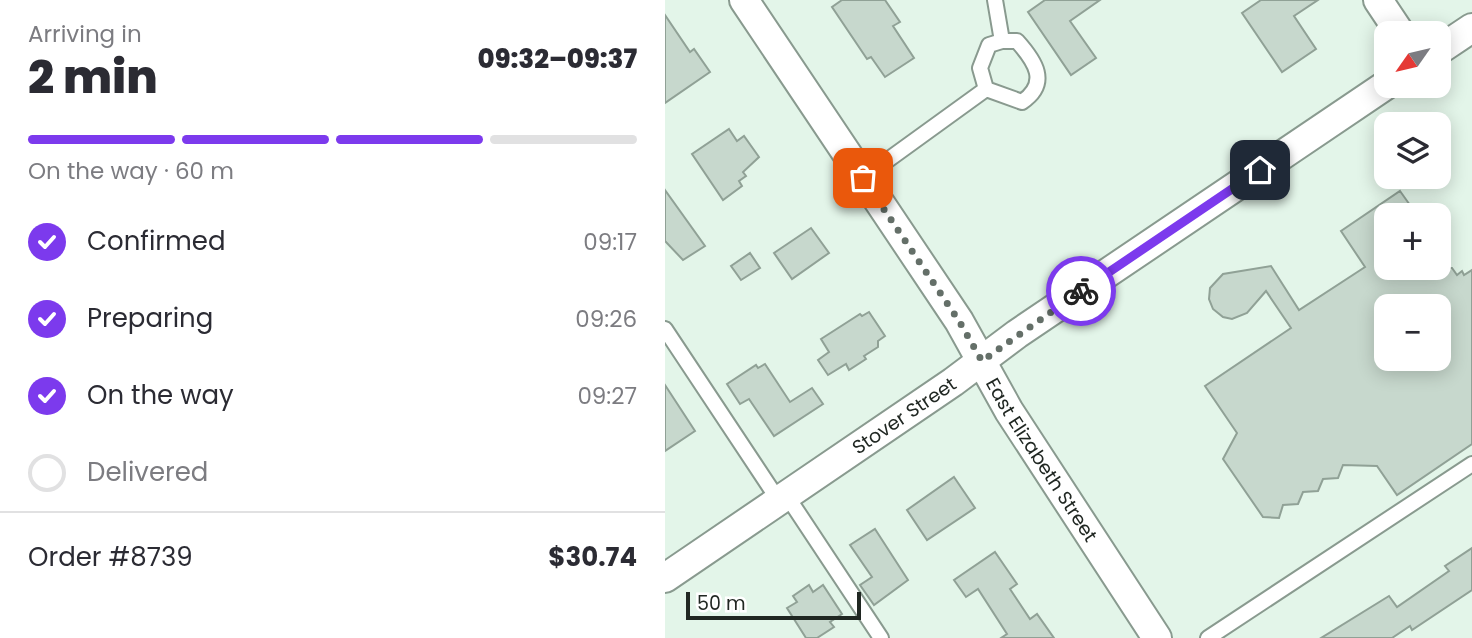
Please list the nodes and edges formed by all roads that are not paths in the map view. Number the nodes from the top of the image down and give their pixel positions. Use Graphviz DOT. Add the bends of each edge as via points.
graph roads {
  1 [pos="744,0"];
  2 [pos="995,0"];
  3 [pos="1378,0"];
  4 [pos="1392,21"];
  5 [pos="1472,28"];
  6 [pos="1002,41"];
  7 [pos="1451,42"];
  8 [pos="986,89"];
  9 [pos="1374,93"];
  10 [pos="863,178"];
  11 [pos="665,329"];
  12 [pos="982,361"];
  13 [pos="1472,464"];
  14 [pos="783,498"];
  15 [pos="665,578"];
  16 [pos="881,638"];
  17 [pos="1157,638"];
  18 [pos="1208,638"];
  1 -- 10 [label="street, East Elizabeth Street"];
  2 -- 6 [label="lane"];
  3 -- 4 [label="street"];
  5 -- 7 [label="street"];
  6 -- 8 [label="lane" via="989,45 982,57"];
  6 -- 8 [label="lane" via="1017,41 1035,61 1038,82 1022,102"];
  8 -- 10 [label="lane"];
  9 -- 12 [label="street, Stover Street"];
  10 -- 12 [label="street, East Elizabeth Street"];
  11 -- 14 [label="lane"];
  12 -- 14 [label="street, Stover Street"];
  12 -- 17 [label="street, East Elizabeth Street" via="1009,411"];
  13 -- 18 [label="lane"];
  14 -- 15 [label="street, Stover Street"];
  14 -- 16 [label="lane"];
}
